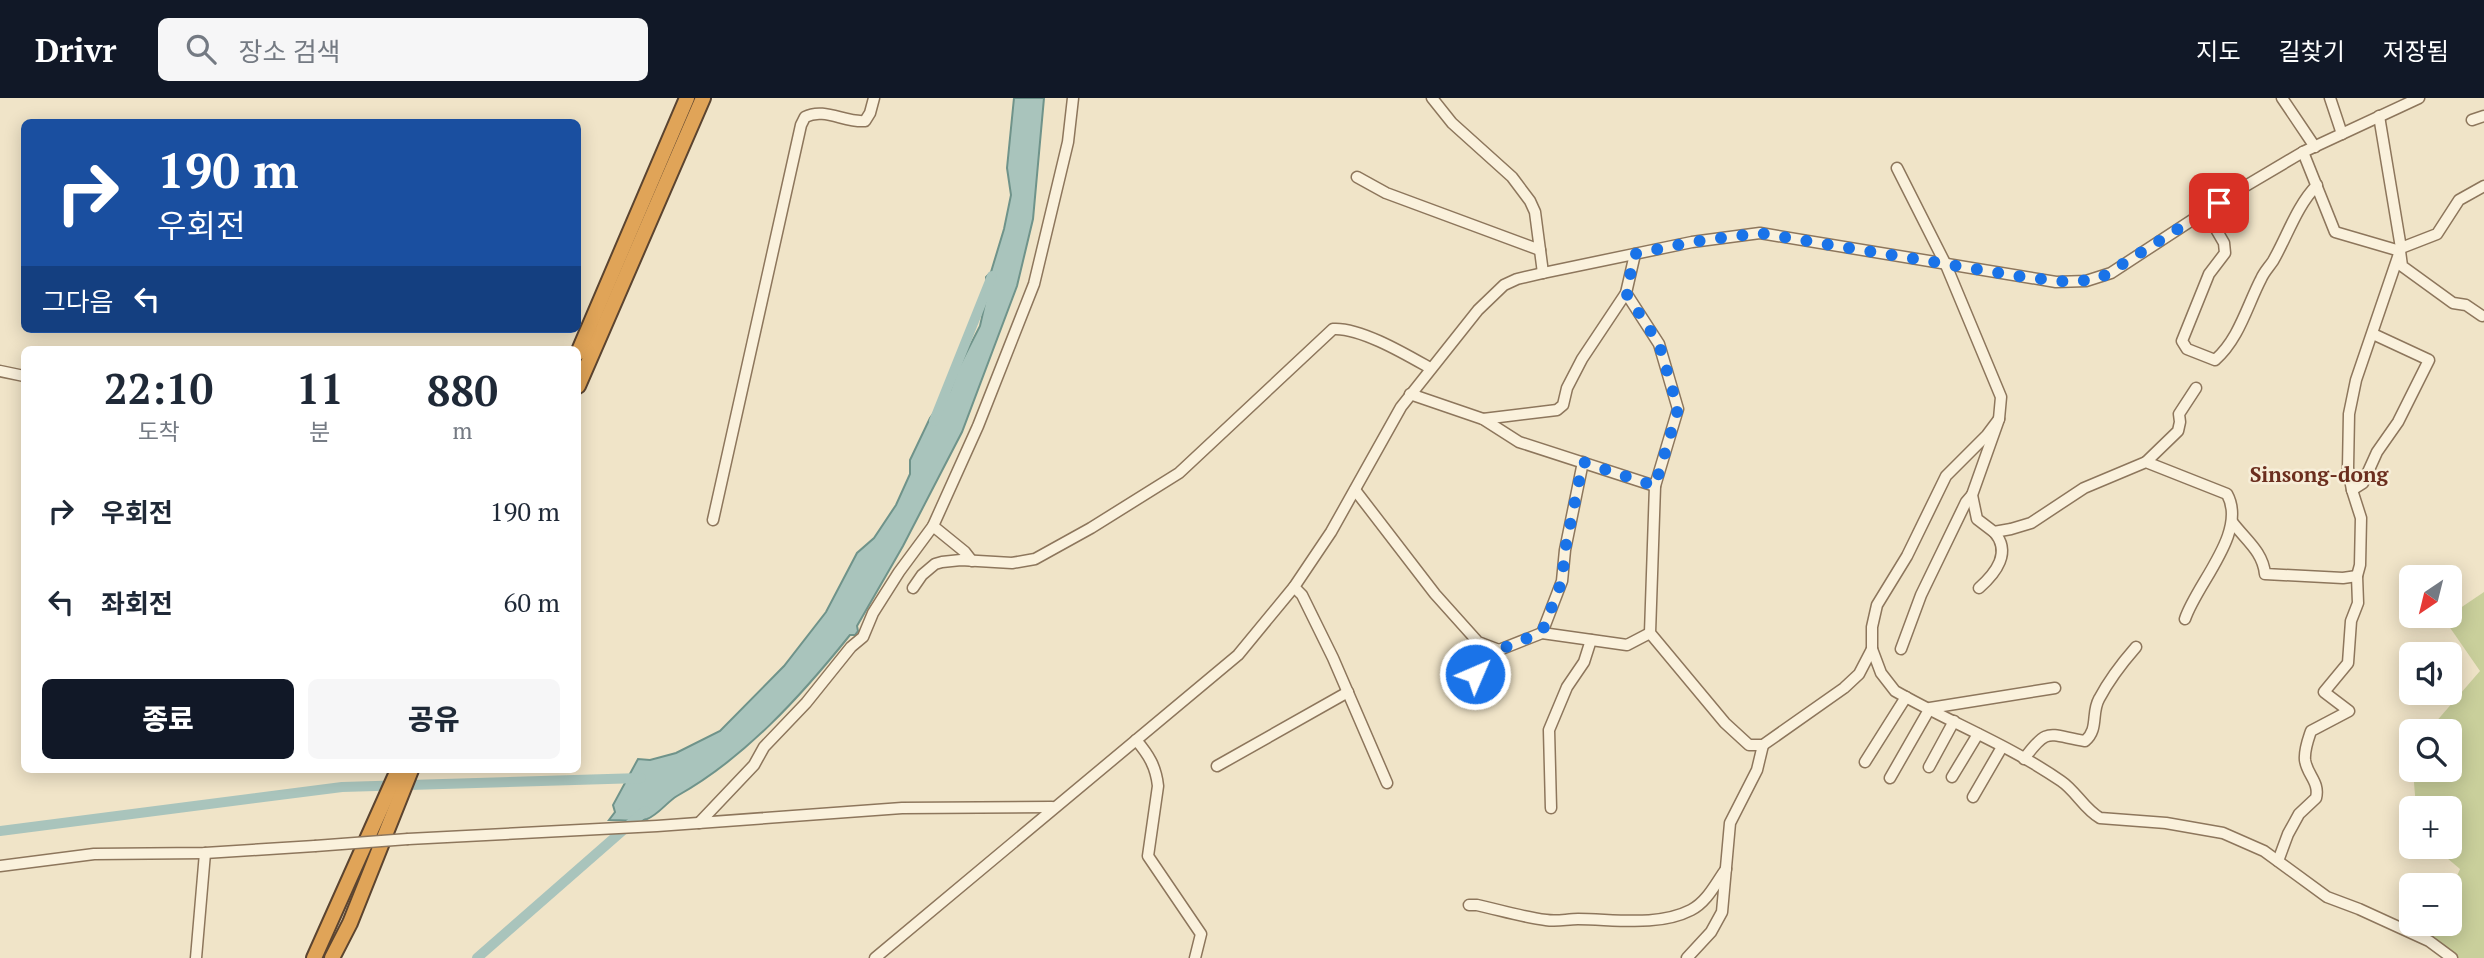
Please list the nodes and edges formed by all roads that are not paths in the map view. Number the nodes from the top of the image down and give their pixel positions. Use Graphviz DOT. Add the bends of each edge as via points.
graph roads {
  1 [pos="687,98"];
  2 [pos="703,98"];
  3 [pos="874,98"];
  4 [pos="1073,98"];
  5 [pos="1432,98"];
  6 [pos="2282,98"];
  7 [pos="2330,98"];
  8 [pos="2419,98"];
  9 [pos="2379,116"];
  10 [pos="2484,116"];
  11 [pos="2472,120"];
  12 [pos="2342,134"];
  13 [pos="2315,147"];
  14 [pos="2303,152"];
  15 [pos="1897,168"];
  16 [pos="1357,177"];
  17 [pos="2317,185"];
  18 [pos="2484,186"];
  19 [pos="2206,212"];
  20 [pos="1540,250"];
  21 [pos="2401,250"];
  22 [pos="1635,254"];
  23 [pos="1946,265"];
  24 [pos="1544,273"];
  25 [pos="1626,293"];
  26 [pos="2482,316"];
  27 [pos="2372,334"];
  28 [pos="581,346"];
  29 [pos="1430,368"];
  30 [pos="0,371"];
  31 [pos="21,375"];
  32 [pos="581,379"];
  33 [pos="2196,388"];
  34 [pos="1410,394"];
  35 [pos="1483,419"];
  36 [pos="1999,419"];
  37 [pos="1583,462"];
  38 [pos="2146,462"];
  39 [pos="1655,486"];
  40 [pos="1355,490"];
  41 [pos="2352,490"];
  42 [pos="1972,495"];
  43 [pos="713,520"];
  44 [pos="2234,523"];
  45 [pos="933,526"];
  46 [pos="1994,532"];
  47 [pos="972,561"];
  48 [pos="2357,576"];
  49 [pos="1294,587"];
  50 [pos="913,588"];
  51 [pos="1979,588"];
  52 [pos="2185,620"];
  53 [pos="1542,632"];
  54 [pos="1650,633"];
  55 [pos="1591,640"];
  56 [pos="2136,647"];
  57 [pos="1872,649"];
  58 [pos="1901,649"];
  59 [pos="1499,650"];
  60 [pos="1459,685"];
  61 [pos="2055,688"];
  62 [pos="1348,692"];
  63 [pos="1906,697"];
  64 [pos="1930,708"];
  65 [pos="1954,721"];
  66 [pos="1978,734"];
  67 [pos="1136,740"];
  68 [pos="1763,745"];
  69 [pos="2002,747"];
  70 [pos="2024,759"];
  71 [pos="1865,762"];
  72 [pos="1217,766"];
  73 [pos="1929,767"];
  74 [pos="397,773"];
  75 [pos="410,773"];
  76 [pos="1952,777"];
  77 [pos="1890,778"];
  78 [pos="1387,783"];
  79 [pos="1973,797"];
  80 [pos="1053,807"];
  81 [pos="1551,808"];
  82 [pos="699,823"];
  83 [pos="205,853"];
  84 [pos="2278,860"];
  85 [pos="0,866"];
  86 [pos="1726,869"];
  87 [pos="1469,905"];
  88 [pos="196,958"];
  89 [pos="314,958"];
  90 [pos="332,958"];
  91 [pos="875,958"];
  92 [pos="1195,958"];
  93 [pos="1687,958"];
  94 [pos="2452,958"];
  1 -- 28 [label="highway"];
  2 -- 32 [label="highway"];
  3 -- 43 [label="street" via="865,121 820,113 805,117 801,125"];
  4 -- 45 [label="street" via="1068,142 1034,284"];
  5 -- 20 [label="street" via="1523,191 1535,212"];
  6 -- 13 [label="street"];
  7 -- 12 [label="street"];
  8 -- 9 [label="street"];
  9 -- 12 [label="street"];
  9 -- 21 [label="street"];
  10 -- 11 [label="street"];
  12 -- 13 [label="street"];
  13 -- 14 [label="street"];
  14 -- 17 [label="street"];
  14 -- 19 [label="street"];
  15 -- 23 [label="street"];
  16 -- 20 [label="street" via="1386,193"];
  17 -- 19 [label="street" via="2303,199 2245,318 2215,360 2187,349 2182,341 2209,274 2225,253"];
  17 -- 21 [label="street" via="2335,232"];
  18 -- 21 [label="street" via="2459,200 2437,234"];
  19 -- 23 [label="street" via="2099,279 2056,282"];
  20 -- 24 [label="street"];
  21 -- 26 [label="street" via="2402,266 2453,303"];
  21 -- 27 [label="street"];
  22 -- 23 [label="street" via="1759,233"];
  22 -- 24 [label="street"];
  22 -- 25 [label="street"];
  23 -- 36 [label="street" via="2001,397"];
  24 -- 29 [label="street" via="1517,279 1492,295"];
  25 -- 35 [label="street" via="1582,359 1558,410"];
  25 -- 39 [label="street" via="1659,344 1678,409"];
  27 -- 41 [label="street" via="2349,414"];
  27 -- 41 [label="street" via="2429,360 2363,483"];
  29 -- 34 [label="street"];
  29 -- 47 [label="street" via="1363,335 1333,329 1179,473 1035,559"];
  30 -- 31 [label="street"];
  33 -- 38 [label="street" via="2179,414 2178,431"];
  34 -- 35 [label="street"];
  34 -- 40 [label="street"];
  35 -- 37 [label="street" via="1519,442"];
  36 -- 42 [label="street"];
  36 -- 57 [label="street" via="1946,476 1877,605"];
  37 -- 39 [label="street"];
  37 -- 53 [label="street" via="1562,581"];
  38 -- 44 [label="street" via="2227,494"];
  38 -- 46 [label="street" via="2084,488 2031,523"];
  39 -- 54 [label="street"];
  40 -- 49 [label="street"];
  40 -- 59 [label="street" via="1478,642"];
  41 -- 48 [label="street" via="2361,517"];
  42 -- 46 [label="street" via="1977,519"];
  42 -- 58 [label="street" via="1921,595"];
  44 -- 48 [label="street" via="2258,551 2265,574"];
  44 -- 52 [label="street"];
  45 -- 47 [label="street"];
  45 -- 82 [label="street" via="873,613 863,638"];
  46 -- 51 [label="street" via="2002,545 2001,559 1994,575"];
  47 -- 50 [label="street" via="935,564"];
  48 -- 84 [label="street" via="2358,603 2351,621 2348,663 2324,692 2349,711 2311,731 2305,762 2317,784 2316,798 2299,814"];
  49 -- 62 [label="street"];
  49 -- 67 [label="street" via="1238,655"];
  53 -- 55 [label="street"];
  53 -- 59 [label="street"];
  54 -- 55 [label="street" via="1627,645"];
  54 -- 68 [label="street" via="1742,740 1755,747"];
  55 -- 81 [label="street" via="1549,730"];
  56 -- 70 [label="street" via="2098,701 2093,731 2085,741 2047,734"];
  57 -- 63 [label="street" via="1888,684"];
  57 -- 68 [label="street" via="1859,674 1844,688"];
  59 -- 60 [label="street" via="1491,664"];
  61 -- 64 [label="street"];
  62 -- 72 [label="street"];
  62 -- 78 [label="street"];
  63 -- 64 [label="street"];
  63 -- 71 [label="street"];
  64 -- 65 [label="street"];
  64 -- 77 [label="street"];
  65 -- 66 [label="street"];
  65 -- 73 [label="street"];
  66 -- 69 [label="street"];
  66 -- 76 [label="street"];
  67 -- 80 [label="street"];
  67 -- 92 [label="street" via="1154,763 1157,775 1148,856 1201,934"];
  68 -- 86 [label="street" via="1757,770 1730,823"];
  69 -- 70 [label="street"];
  69 -- 79 [label="street"];
  70 -- 84 [label="street" via="2063,782 2100,818 2223,833"];
  74 -- 89 [label="highway"];
  75 -- 90 [label="highway"];
  80 -- 82 [label="street" via="902,808"];
  80 -- 91 [label="street"];
  82 -- 83 [label="street, bridge"];
  83 -- 85 [label="street" via="94,854"];
  83 -- 88 [label="street"];
  84 -- 94 [label="street" via="2327,897 2429,940"];
  86 -- 87 [label="street" via="1701,903 1664,918 1556,922"];
  86 -- 93 [label="street" via="1722,912"];
}
